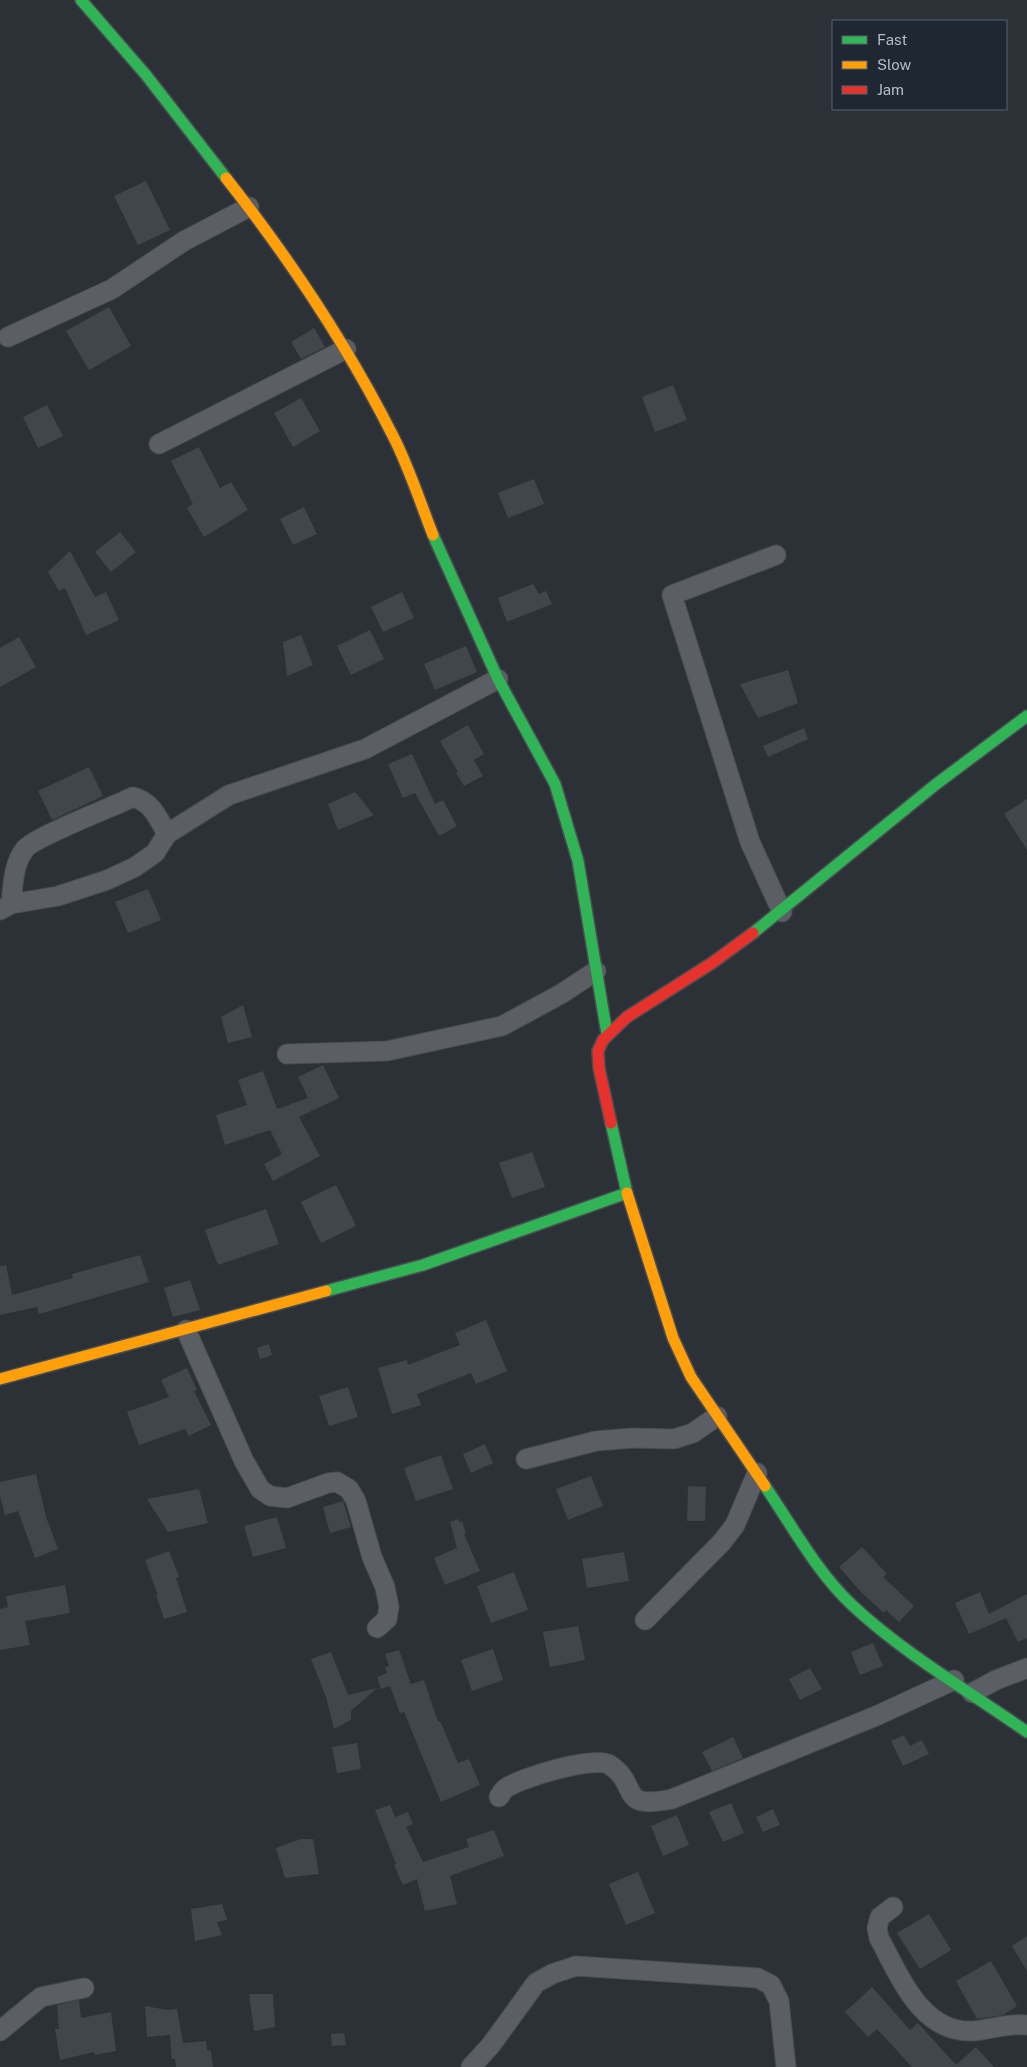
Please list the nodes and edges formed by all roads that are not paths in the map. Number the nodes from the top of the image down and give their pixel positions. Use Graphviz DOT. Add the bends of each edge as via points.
graph roads {
  1 [pos="81,0"];
  2 [pos="249,207"];
  3 [pos="8,337"];
  4 [pos="346,349"];
  5 [pos="159,444"];
  6 [pos="776,555"];
  7 [pos="498,679"];
  8 [pos="1027,716"];
  9 [pos="167,834"];
  10 [pos="5,907"];
  11 [pos="782,912"];
  12 [pos="596,971"];
  13 [pos="607,1034"];
  14 [pos="287,1054"];
  15 [pos="627,1193"];
  16 [pos="186,1330"];
  17 [pos="0,1379"];
  18 [pos="716,1416"];
  19 [pos="526,1459"];
  20 [pos="757,1473"];
  21 [pos="645,1620"];
  22 [pos="377,1628"];
  23 [pos="1027,1668"];
  24 [pos="954,1680"];
  25 [pos="972,1693"];
  26 [pos="1027,1732"];
  27 [pos="498,1797"];
  28 [pos="893,1907"];
  29 [pos="84,1988"];
  30 [pos="1027,2025"];
  31 [pos="0,2031"];
  32 [pos="471,2067"];
  33 [pos="786,2067"];
  1 -- 2 [label="street" via="146,75"];
  2 -- 3 [label="street" via="184,241 112,289"];
  2 -- 4 [label="street"];
  4 -- 5 [label="street"];
  4 -- 7 [label="street" via="394,438 440,552"];
  6 -- 11 [label="street" via="672,595 750,842"];
  7 -- 9 [label="street" via="365,749 229,795"];
  7 -- 12 [label="street" via="555,784 578,861"];
  8 -- 11 [label="street" via="923,794"];
  9 -- 10 [label="street" via="155,853 107,880 58,896"];
  9 -- 10 [label="street" via="150,805 134,797 47,835 26,847 18,861"];
  11 -- 13 [label="street" via="707,968 626,1018"];
  12 -- 13 [label="street"];
  12 -- 14 [label="street" via="502,1026 387,1050"];
  13 -- 15 [label="street" via="598,1050 599,1068"];
  15 -- 16 [label="street" via="423,1265"];
  15 -- 18 [label="street" via="672,1338 691,1377"];
  16 -- 17 [label="street"];
  16 -- 22 [label="street" via="244,1461 260,1489 270,1496 287,1498 328,1483 337,1482 349,1489 385,1587 389,1607 386,1619"];
  18 -- 19 [label="street" via="693,1433 674,1439 596,1441"];
  18 -- 20 [label="street"];
  20 -- 21 [label="street" via="735,1525"];
  20 -- 24 [label="street" via="823,1570 851,1604 915,1656"];
  23 -- 25 [label="street"];
  24 -- 25 [label="street"];
  24 -- 27 [label="street" via="876,1716 672,1799 640,1802 628,1792 623,1778 609,1764 597,1761 551,1772 506,1788"];
  25 -- 26 [label="street"];
  28 -- 30 [label="street" via="880,1917 879,1938 917,2005 943,2024 959,2029 974,2031 1012,2023"];
  29 -- 31 [label="street" via="41,1997"];
  32 -- 33 [label="street" via="492,2045 536,1983 576,1966 758,1978 771,1985 778,2001"];
}
